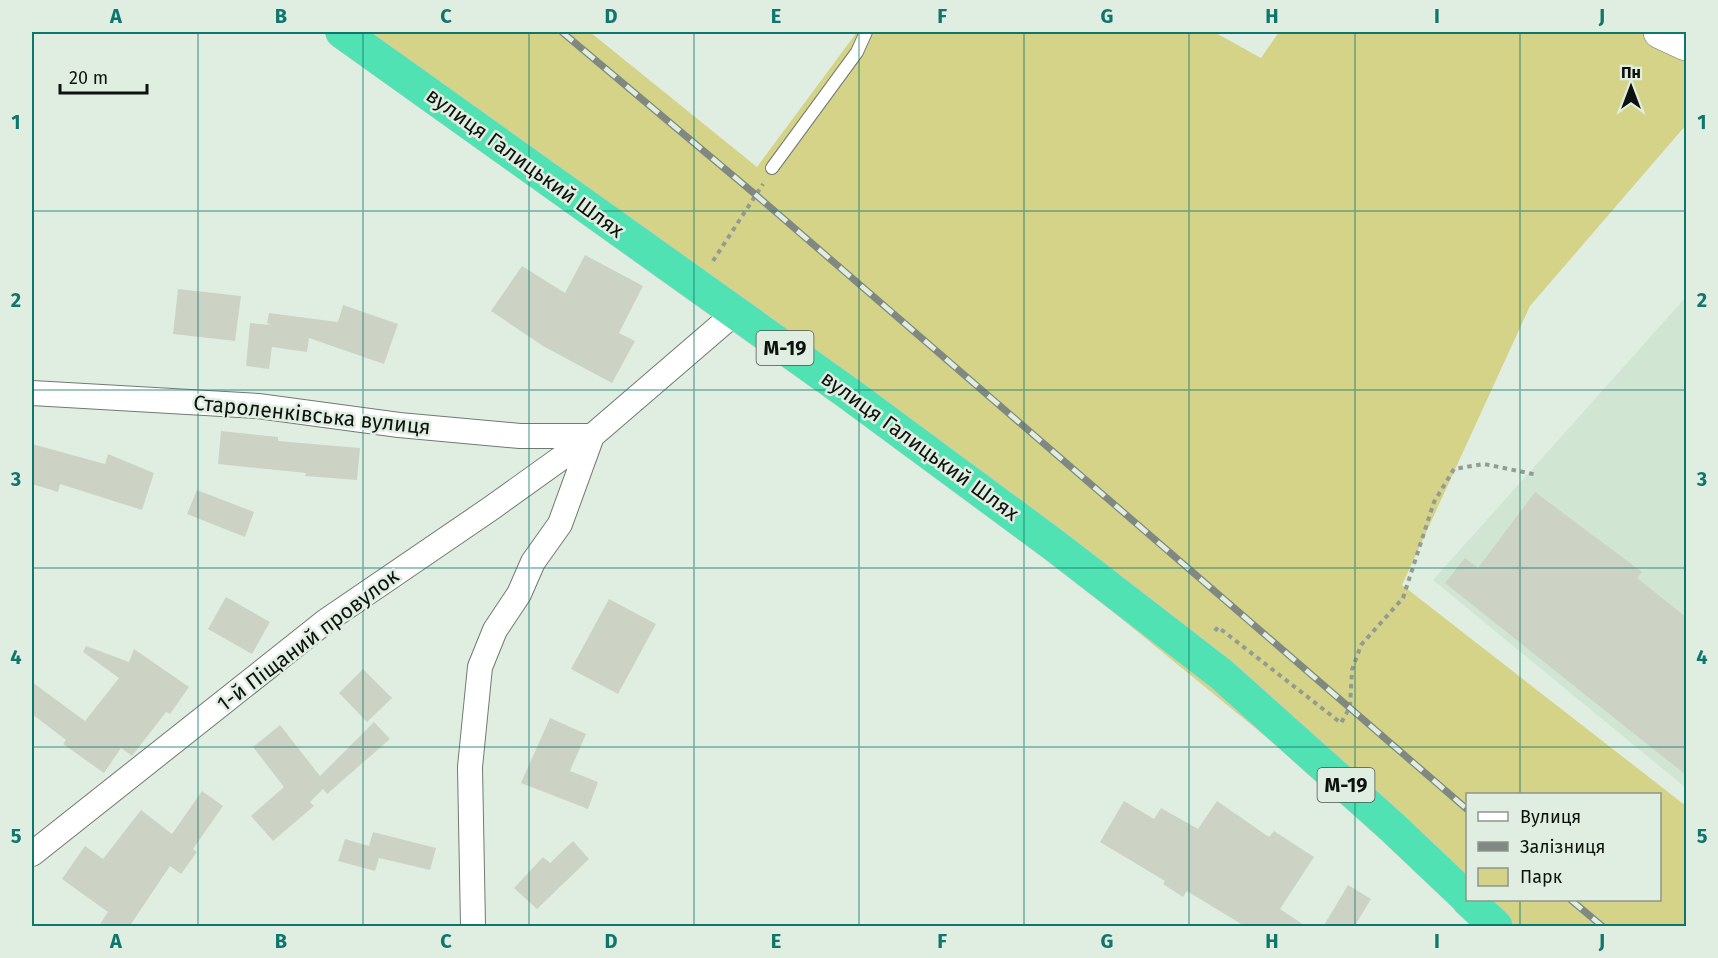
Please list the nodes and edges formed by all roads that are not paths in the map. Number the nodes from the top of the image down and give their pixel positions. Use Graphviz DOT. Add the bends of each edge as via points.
graph roads {
  1 [pos="342,32"];
  2 [pos="866,32"];
  3 [pos="1660,32"];
  4 [pos="1686,45"];
  5 [pos="772,168"];
  6 [pos="735,313"];
  7 [pos="32,393"];
  8 [pos="592,436"];
  9 [pos="32,854"];
  10 [pos="1466,897"];
  11 [pos="1470,901"];
  12 [pos="472,927"];
  13 [pos="1496,927"];
  1 -- 6 [label="highway, вулиця Галицький Шлях / М-19"];
  2 -- 5 [label="lane" via="857,52"];
  3 -- 4 [label="street"];
  6 -- 8 [label="street, 1-й Піщаний провулок"];
  6 -- 10 [label="highway, вулиця Галицький Шлях / М-19" via="1054,545 1221,674"];
  7 -- 8 [label="street, Староленківська вулиця" via="258,406 520,436"];
  8 -- 9 [label="street, 1-й Піщаний провулок" via="326,621"];
  8 -- 12 [label="street" via="560,524 533,562 519,594 495,630 480,667 470,767"];
  11 -- 13 [label="highway, вулиця Галицький Шлях / М-19"];
}
